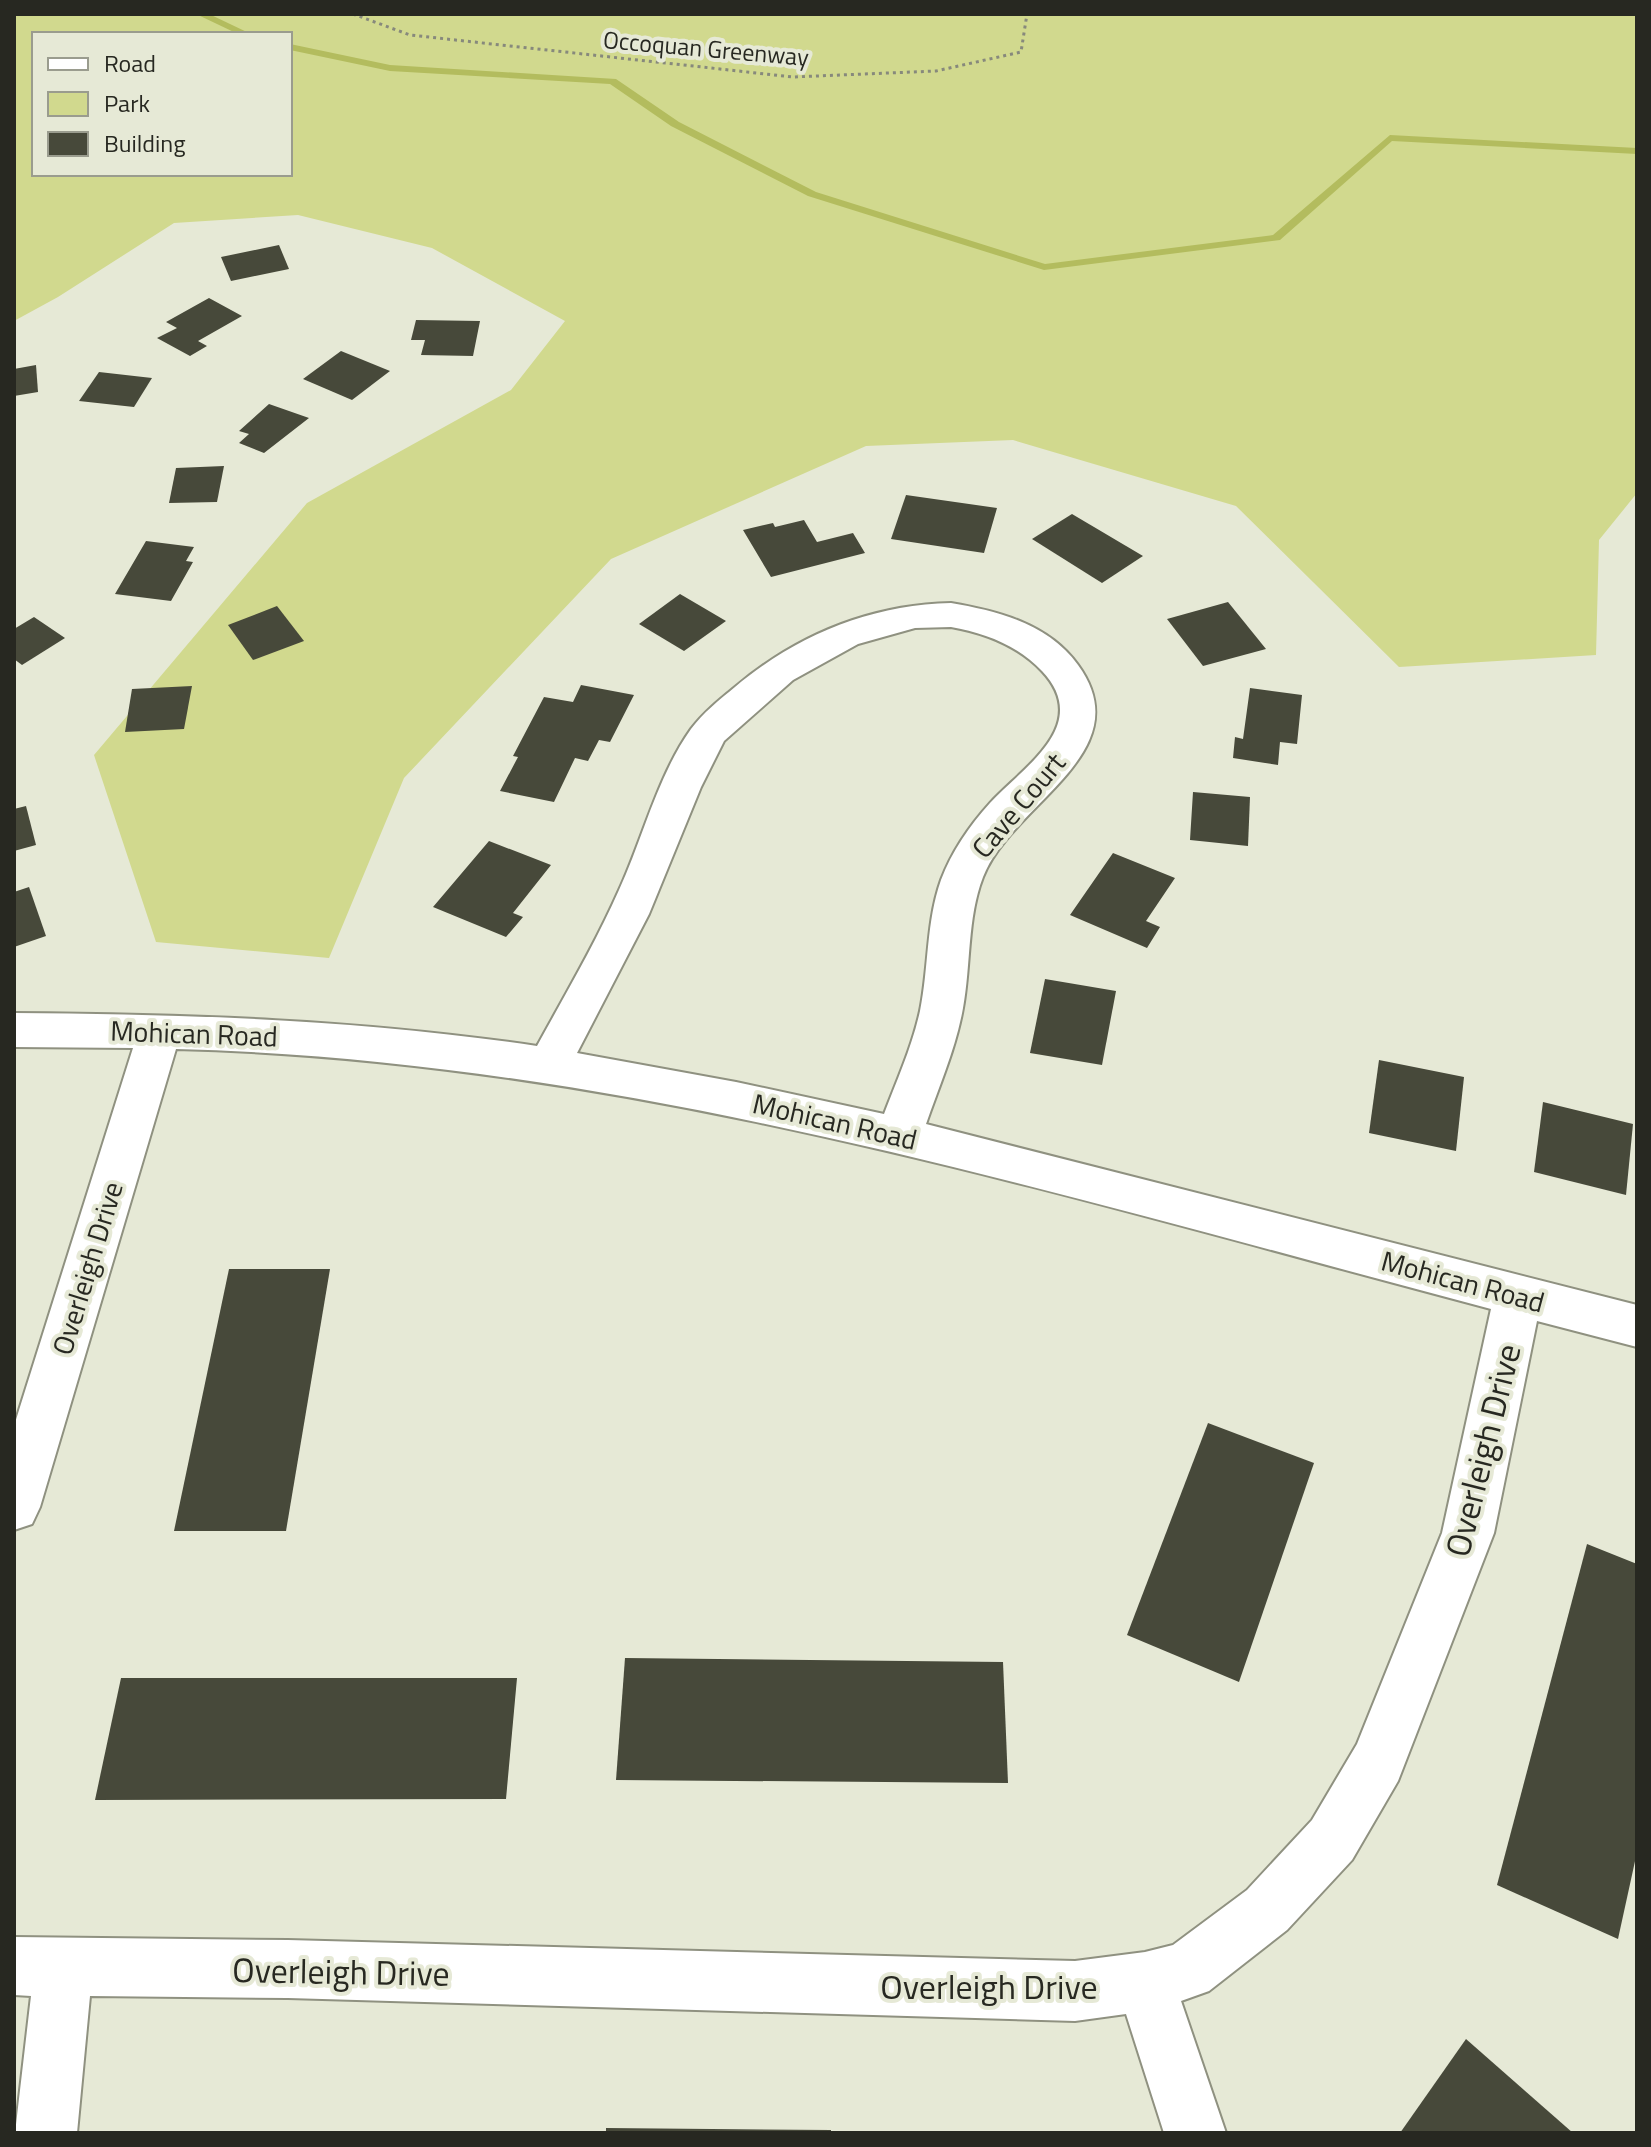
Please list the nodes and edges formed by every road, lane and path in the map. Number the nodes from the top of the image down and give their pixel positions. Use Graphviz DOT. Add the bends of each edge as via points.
graph roads {
  1 [pos="353,14"];
  2 [pos="1027,14"];
  3 [pos="14,1030"];
  4 [pos="160,1030"];
  5 [pos="549,1065"];
  6 [pos="900,1134"];
  7 [pos="1518,1295"];
  8 [pos="1637,1326"];
  9 [pos="14,1507"];
  10 [pos="39,1967"];
  11 [pos="1145,1982"];
  12 [pos="46,2133"];
  13 [pos="1195,2133"];
  1 -- 2 [label="path, Occoquan Greenway" via="410,35 793,77 936,71 1021,52"];
  3 -- 4 [label="street, Mohican Road"];
  4 -- 5 [label="street, Mohican Road" via="312,1037"];
  4 -- 9 [label="street, Overleigh Drive"];
  5 -- 6 [label="street, Mohican Road"];
  5 -- 6 [label="street, Cave Court" via="639,891 667,815 704,739 729,713 774,675 869,624 906,616 983,621 1046,652 1066,674 1078,717 1066,749 1049,773 997,821 970,861 953,906 941,1011"];
  6 -- 7 [label="street, Mohican Road"];
  7 -- 8 [label="street, Mohican Road"];
  7 -- 11 [label="street, Overleigh Drive" via="1468,1533 1378,1762 1332,1840 1267,1910 1188,1970"];
  10 -- 11 [label="street, Overleigh Drive" via="1075,1991"];
  10 -- 12 [label="street"];
  11 -- 13 [label="street"];
}
